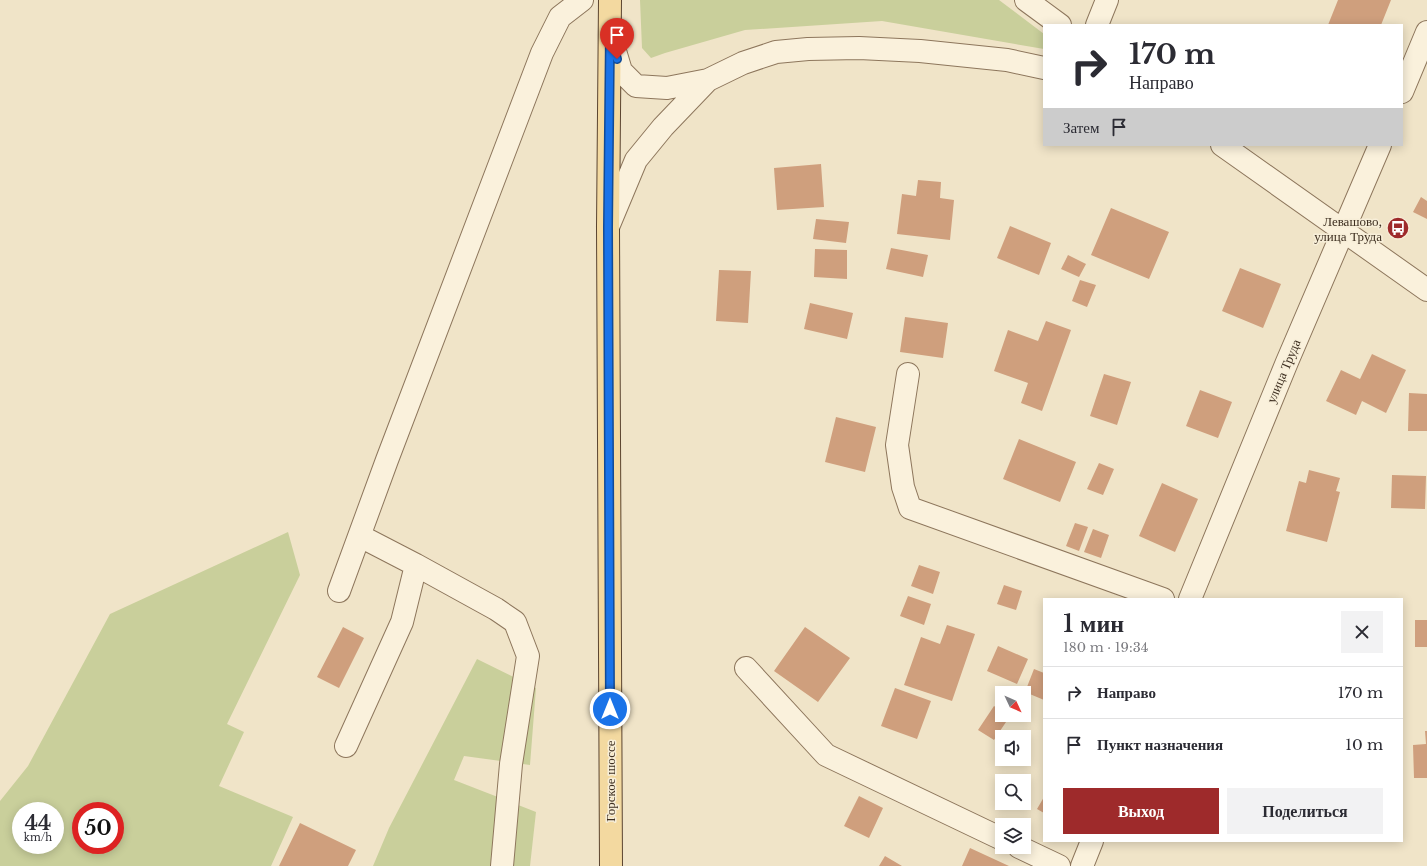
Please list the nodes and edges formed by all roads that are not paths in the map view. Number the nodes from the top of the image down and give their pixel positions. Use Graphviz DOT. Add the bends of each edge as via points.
graph roads {
  1 [pos="582,0"];
  2 [pos="610,0"];
  3 [pos="1026,0"];
  4 [pos="1107,0"];
  5 [pos="1059,24"];
  6 [pos="1097,24"];
  7 [pos="1427,32"];
  8 [pos="610,34"];
  9 [pos="1043,68"];
  10 [pos="708,80"];
  11 [pos="1403,90"];
  12 [pos="1223,146"];
  13 [pos="1380,146"];
  14 [pos="608,227"];
  15 [pos="1344,230"];
  16 [pos="1427,290"];
  17 [pos="908,374"];
  18 [pos="360,536"];
  19 [pos="416,565"];
  20 [pos="339,590"];
  21 [pos="1160,598"];
  22 [pos="1190,598"];
  23 [pos="746,668"];
  24 [pos="346,746"];
  25 [pos="995,836"];
  26 [pos="1092,842"];
  27 [pos="1031,853"];
  28 [pos="502,866"];
  29 [pos="611,866"];
  30 [pos="1059,866"];
  31 [pos="1082,866"];
  1 -- 18 [label="street" via="560,17 542,53"];
  2 -- 8 [label="main road, Горское шоссе"];
  3 -- 5 [label="street"];
  4 -- 6 [label="street"];
  7 -- 11 [label="street"];
  8 -- 10 [label="street" via="621,71 636,86 667,88"];
  8 -- 14 [label="main road, Горское шоссе"];
  9 -- 10 [label="street" via="1007,60 920,51 808,49 776,52 744,63"];
  10 -- 14 [label="street" via="663,127 636,160"];
  12 -- 15 [label="street"];
  13 -- 15 [label="street, улица Труда"];
  14 -- 29 [label="main road, Горское шоссе"];
  15 -- 16 [label="street"];
  15 -- 22 [label="street, улица Труда"];
  17 -- 21 [label="street" via="897,445 903,487 910,508"];
  18 -- 19 [label="street"];
  18 -- 20 [label="street"];
  19 -- 24 [label="street" via="402,622"];
  19 -- 28 [label="street" via="515,622 528,656 511,764"];
  23 -- 25 [label="street" via="826,755"];
  26 -- 31 [label="street"];
  27 -- 30 [label="street"];
}
